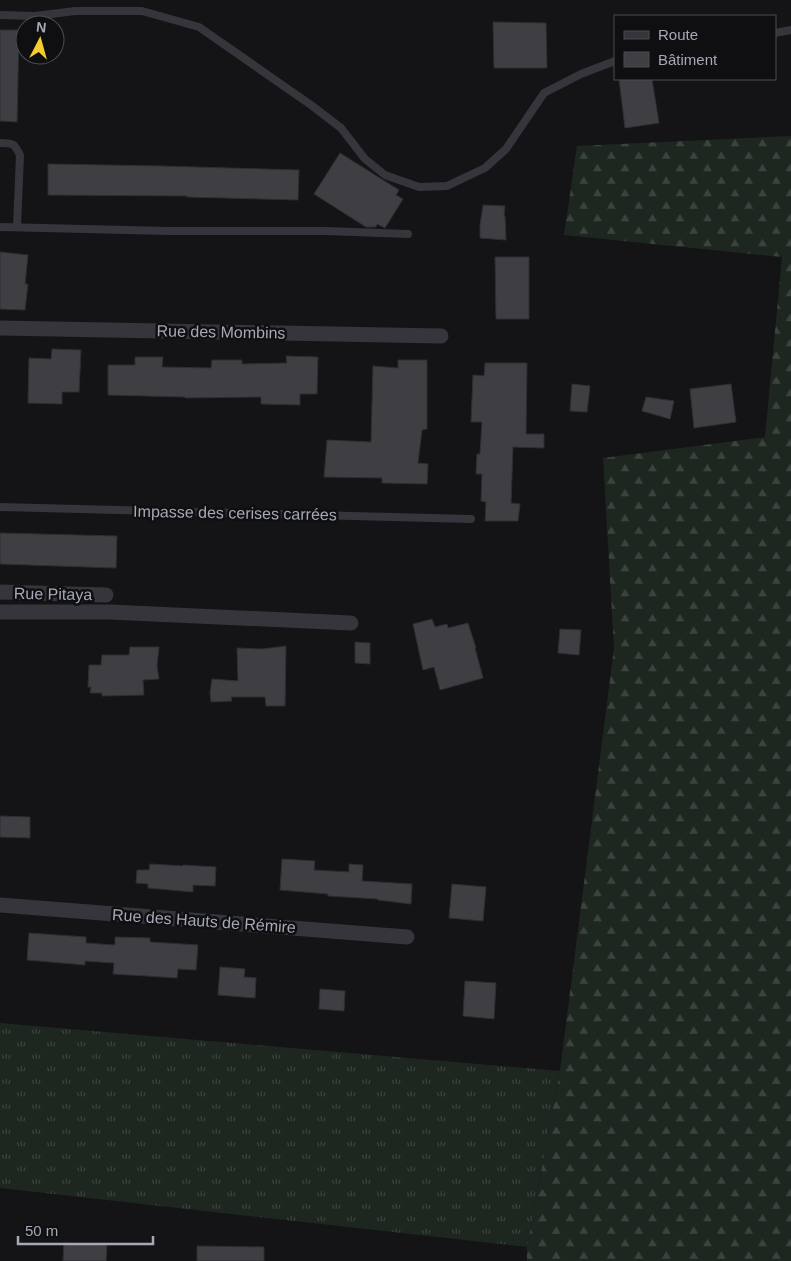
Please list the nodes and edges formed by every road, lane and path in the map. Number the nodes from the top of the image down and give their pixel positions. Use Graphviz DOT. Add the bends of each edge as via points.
graph roads {
  1 [pos="0,15"];
  2 [pos="791,30"];
  3 [pos="776,33"];
  4 [pos="614,61"];
  5 [pos="0,143"];
  6 [pos="0,227"];
  7 [pos="17,227"];
  8 [pos="408,234"];
  9 [pos="0,328"];
  10 [pos="441,336"];
  11 [pos="0,508"];
  12 [pos="471,519"];
  13 [pos="0,592"];
  14 [pos="106,595"];
  15 [pos="0,612"];
  16 [pos="351,623"];
  17 [pos="0,905"];
  18 [pos="407,937"];
  1 -- 4 [label="lane" via="142,11 198,27 341,128 365,159 385,175 419,187 447,186 485,168 506,149 544,93"];
  2 -- 3 [label="lane"];
  5 -- 7 [label="lane" via="11,143 20,155"];
  6 -- 7 [label="lane"];
  7 -- 8 [label="lane"];
  9 -- 10 [label="street, Rue des Mombins"];
  11 -- 12 [label="lane, Impasse des cerises carrées"];
  13 -- 14 [label="street, Rue Pitaya"];
  15 -- 16 [label="street" via="110,612"];
  17 -- 18 [label="street, Rue des Hauts de Rémire"];
}
